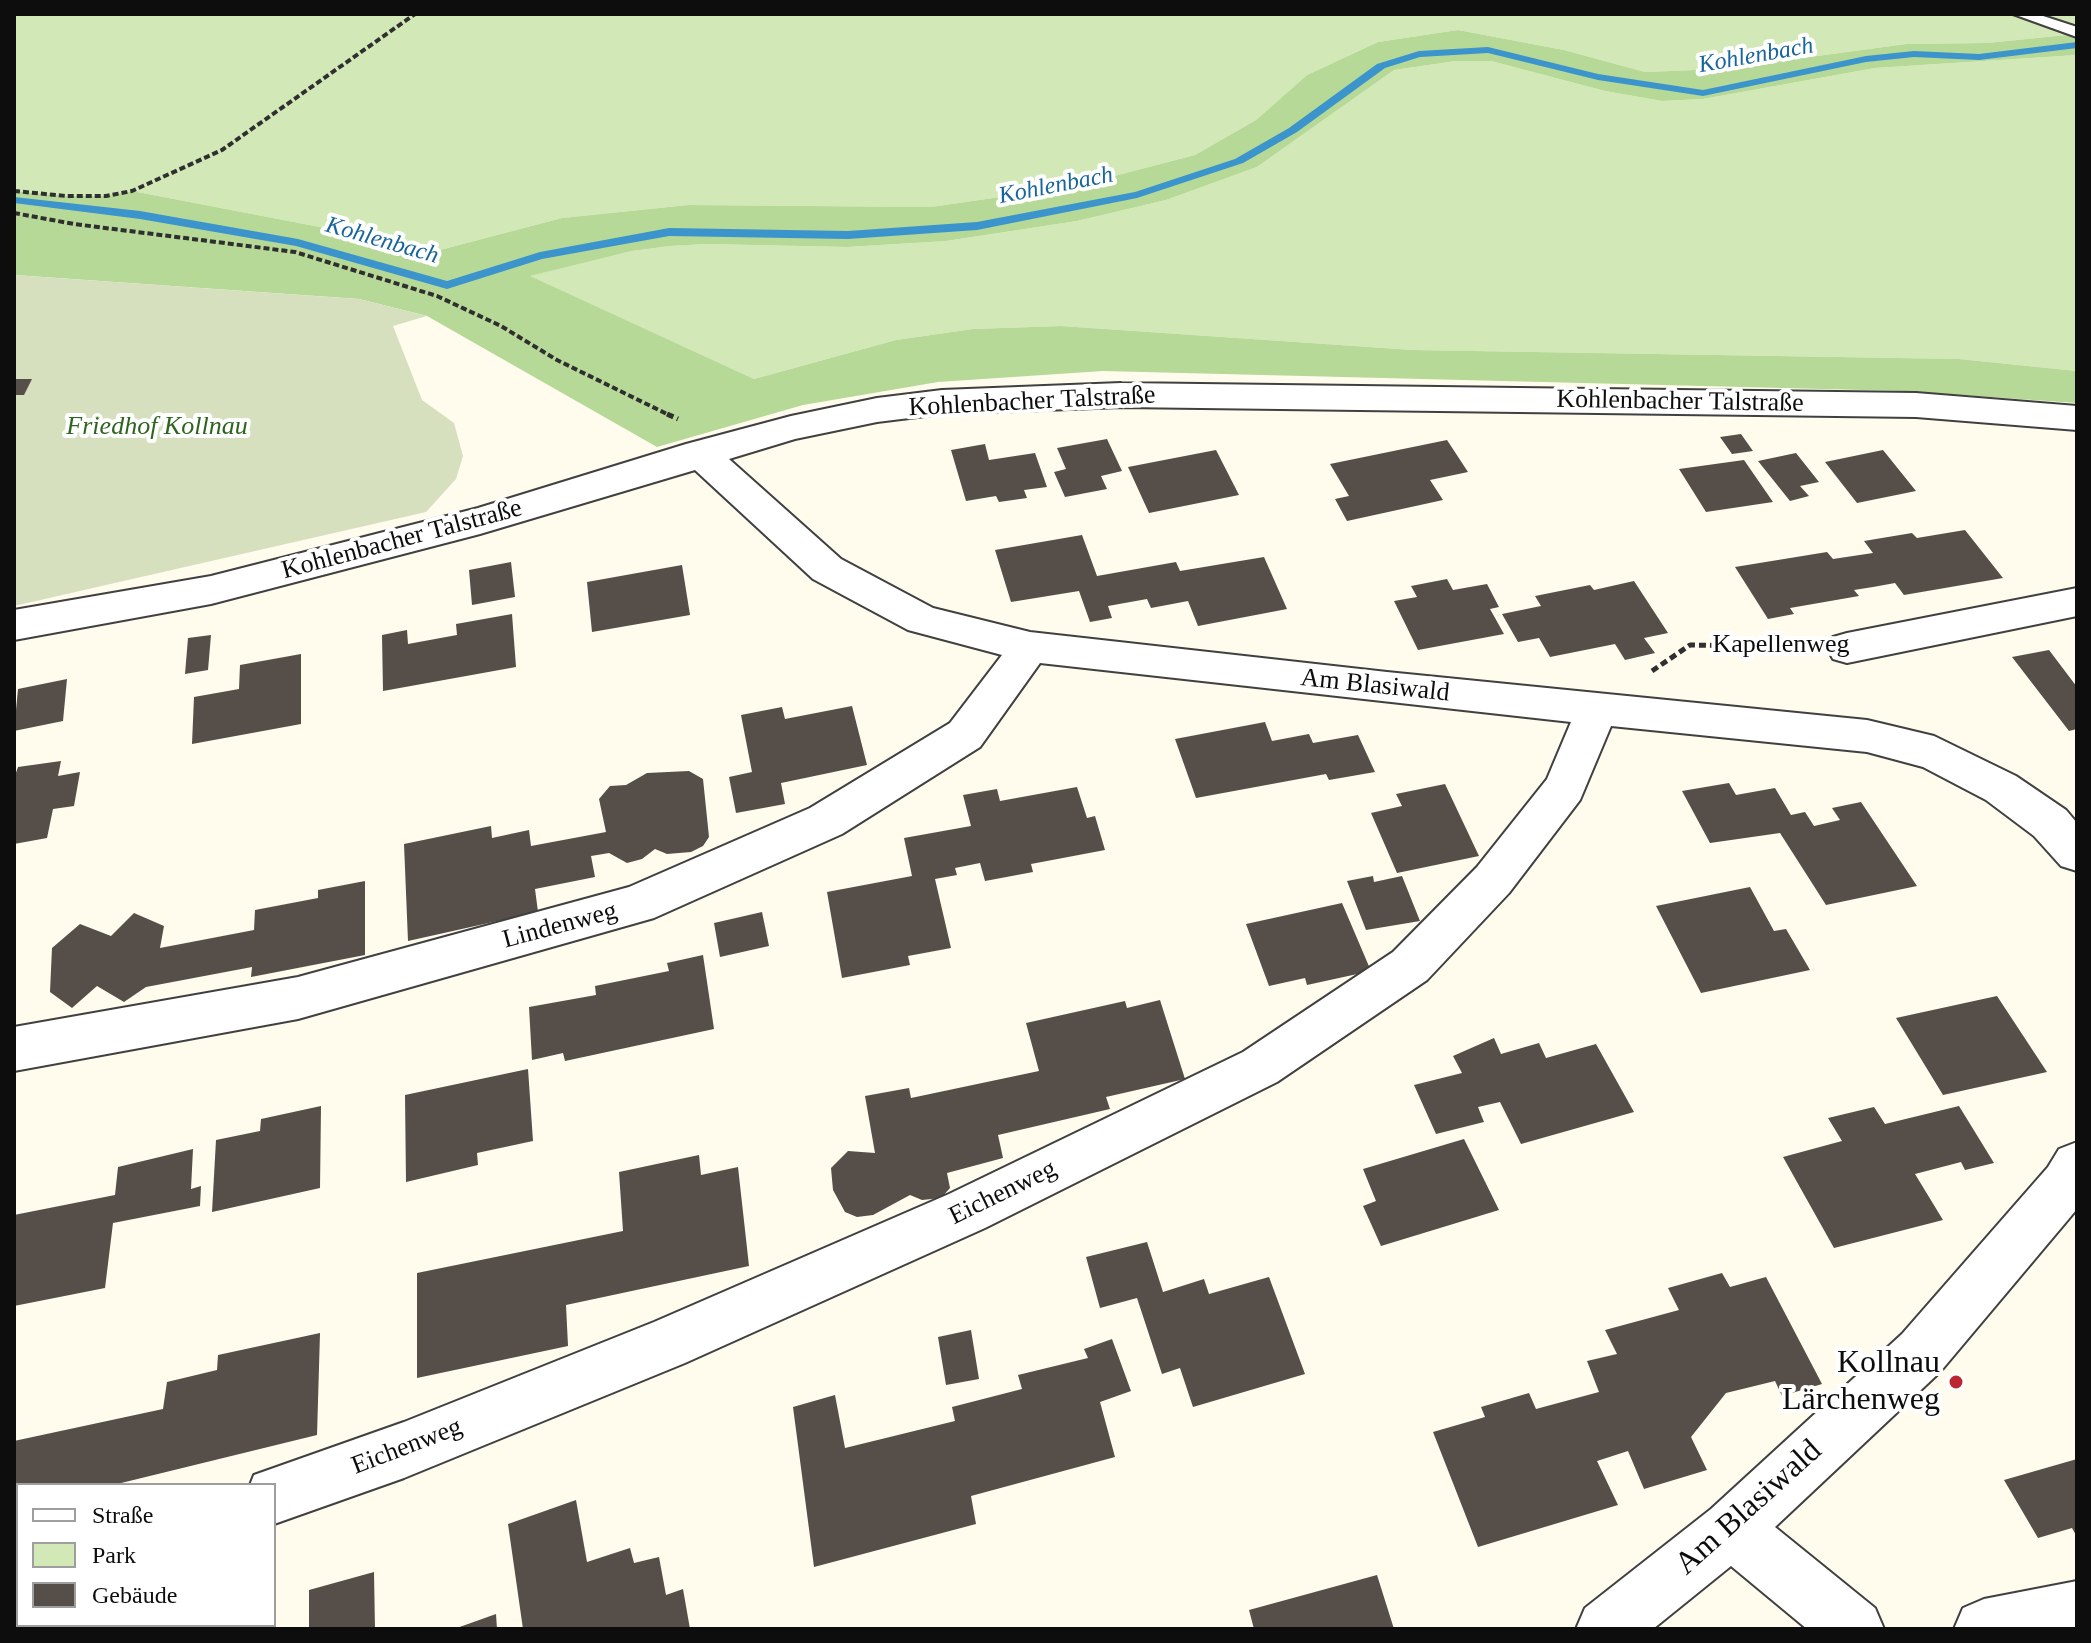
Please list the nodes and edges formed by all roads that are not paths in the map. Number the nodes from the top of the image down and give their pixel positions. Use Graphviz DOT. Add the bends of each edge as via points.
graph roads {
  1 [pos="2021,14"];
  2 [pos="2077,32"];
  3 [pos="2077,418"];
  4 [pos="714,449"];
  5 [pos="2077,602"];
  6 [pos="14,625"];
  7 [pos="1030,647"];
  8 [pos="1847,648"];
  9 [pos="1597,709"];
  10 [pos="2077,853"];
  11 [pos="14,1049"];
  12 [pos="2077,1166"];
  13 [pos="276,1494"];
  14 [pos="1731,1529"];
  15 [pos="2077,1611"];
  16 [pos="1606,1629"];
  17 [pos="1854,1629"];
  18 [pos="1984,1629"];
  1 -- 2 [label="lane"];
  3 -- 4 [label="street, Kohlenbacher Talstraße" via="1916,405 1121,395 877,410"];
  4 -- 6 [label="street, Kohlenbacher Talstraße" via="480,521 211,590"];
  4 -- 7 [label="street, Am Blasiwald" via="827,569 922,620"];
  5 -- 8 [label="street, Kapellenweg"];
  7 -- 9 [label="street, Am Blasiwald"];
  7 -- 11 [label="street, Lindenweg" via="965,735 826,821 638,904 298,998"];
  9 -- 10 [label="street, Am Blasiwald" via="1867,736 1934,753 2001,788 2050,823"];
  9 -- 13 [label="street, Eichenweg" via="1565,788 1493,880 1410,966 1260,1067 967,1211 666,1344 404,1450"];
  12 -- 14 [label="street, Am Blasiwald" via="1921,1353"];
  14 -- 16 [label="street, Am Blasiwald"];
  14 -- 17 [label="street"];
  15 -- 18 [label="street"];
}
